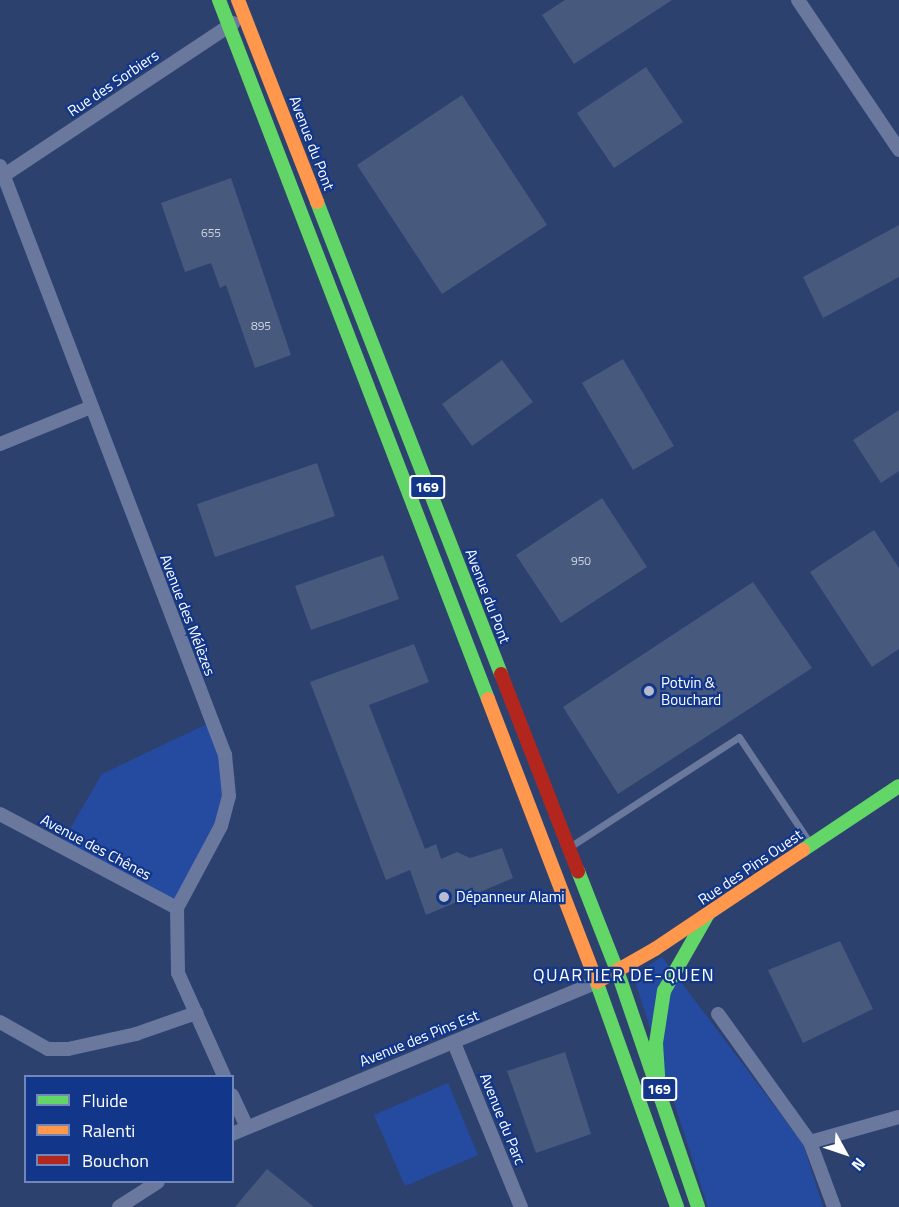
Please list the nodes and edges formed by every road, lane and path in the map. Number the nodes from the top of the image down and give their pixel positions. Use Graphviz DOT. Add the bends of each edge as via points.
graph roads {
  1 [pos="219,0"];
  2 [pos="238,0"];
  3 [pos="798,0"];
  4 [pos="245,17"];
  5 [pos="229,26"];
  6 [pos="899,150"];
  7 [pos="1,173"];
  8 [pos="91,407"];
  9 [pos="0,444"];
  10 [pos="899,786"];
  11 [pos="0,814"];
  12 [pos="811,845"];
  13 [pos="568,848"];
  14 [pos="177,908"];
  15 [pos="708,914"];
  16 [pos="618,973"];
  17 [pos="597,982"];
  18 [pos="196,1013"];
  19 [pos="718,1014"];
  20 [pos="0,1022"];
  21 [pos="454,1042"];
  22 [pos="223,1075"];
  23 [pos="659,1090"];
  24 [pos="234,1099"];
  25 [pos="899,1117"];
  26 [pos="246,1125"];
  27 [pos="234,1133"];
  28 [pos="810,1142"];
  29 [pos="156,1183"];
  30 [pos="119,1207"];
  31 [pos="521,1207"];
  32 [pos="677,1207"];
  33 [pos="698,1207"];
  34 [pos="834,1207"];
  1 -- 5 [label="main road"];
  2 -- 4 [label="main road, Avenue du Pont / 169"];
  3 -- 6 [label="street"];
  4 -- 5 [label="street, Rue des Sorbiers"];
  4 -- 13 [label="main road, Avenue du Pont / 169"];
  5 -- 7 [label="street, Rue des Sorbiers"];
  5 -- 17 [label="main road"];
  7 -- 8 [label="street, Avenue des Mélèzes"];
  8 -- 9 [label="street"];
  8 -- 14 [label="street, Avenue des Mélèzes" via="225,755 229,796 222,826"];
  10 -- 12 [label="main road, Rue des Pins Ouest"];
  11 -- 14 [label="street, Avenue des Chênes"];
  12 -- 13 [label="lane" via="740,737"];
  12 -- 15 [label="main road, Rue des Pins Ouest"];
  13 -- 16 [label="main road, Avenue du Pont / 169"];
  14 -- 18 [label="street, Avenue des Mélèzes" via="178,973"];
  15 -- 16 [label="main road, Rue des Pins Ouest"];
  15 -- 23 [label="main road" via="664,991 656,1043"];
  16 -- 17 [label="main road, Avenue des Pins Est"];
  16 -- 23 [label="main road, Avenue du Pont / 169"];
  17 -- 21 [label="street, Avenue des Pins Est"];
  17 -- 32 [label="main road"];
  18 -- 20 [label="street" via="136,1034 68,1049 48,1049"];
  18 -- 22 [label="street, Avenue des Mélèzes"];
  19 -- 28 [label="street"];
  21 -- 26 [label="street, Avenue des Pins Est"];
  21 -- 31 [label="street, Avenue du Parc"];
  23 -- 33 [label="main road, Avenue du Pont / 169"];
  24 -- 26 [label="street"];
  25 -- 28 [label="street"];
  26 -- 27 [label="street, Avenue des Pins Est"];
  28 -- 34 [label="street"];
  29 -- 30 [label="street"];
}
